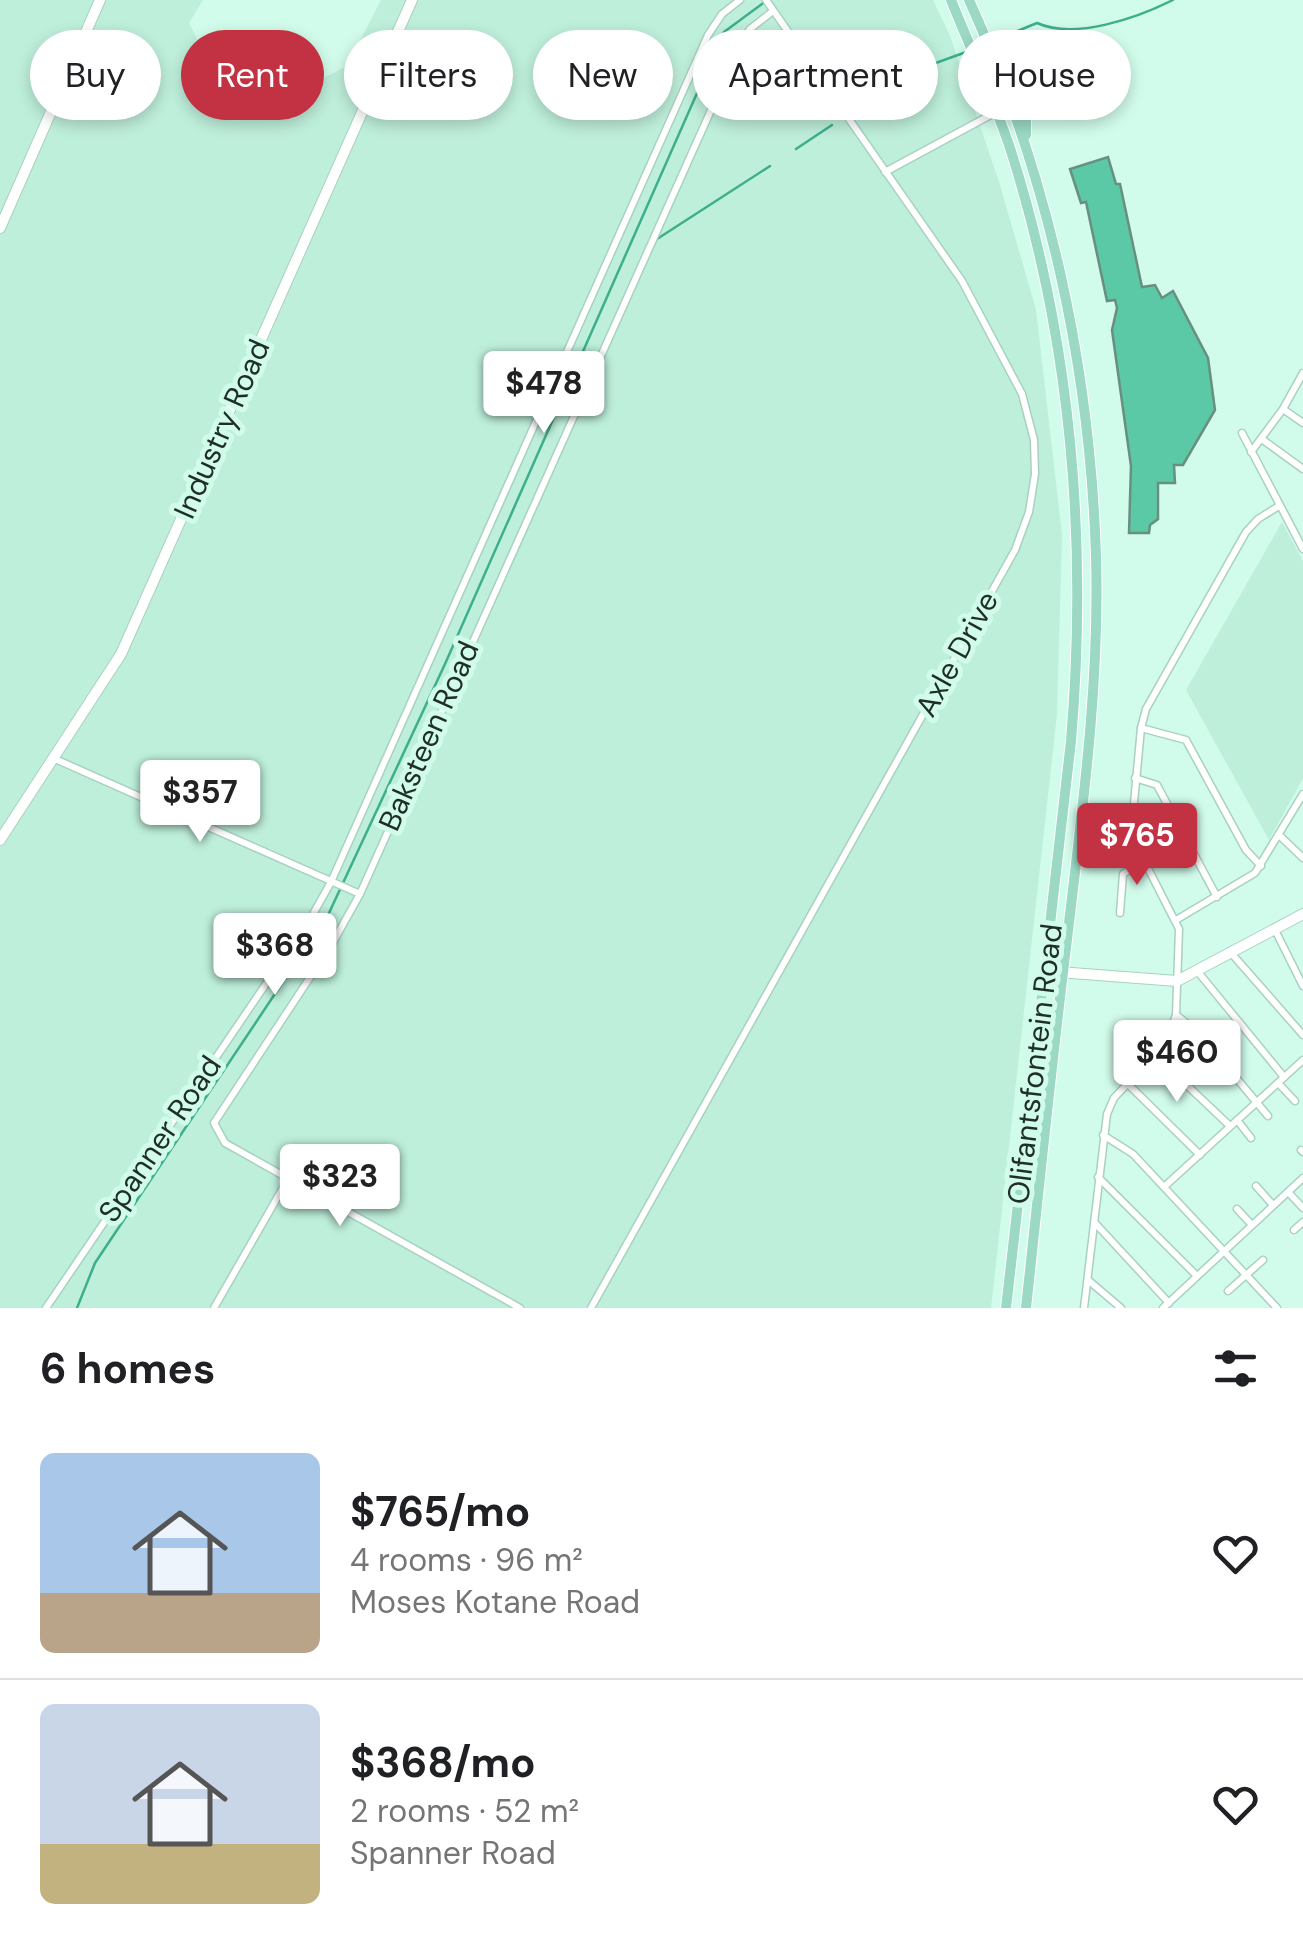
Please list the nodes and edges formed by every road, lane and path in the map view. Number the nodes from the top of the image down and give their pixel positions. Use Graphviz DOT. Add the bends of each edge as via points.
graph roads {
  1 [pos="100,0"];
  2 [pos="412,0"];
  3 [pos="740,0"];
  4 [pos="951,0"];
  5 [pos="969,0"];
  6 [pos="769,5"];
  7 [pos="964,30"];
  8 [pos="983,30"];
  9 [pos="983,120"];
  10 [pos="998,120"];
  11 [pos="1017,120"];
  12 [pos="1025,120"];
  13 [pos="1031,161"];
  14 [pos="885,172"];
  15 [pos="0,228"];
  16 [pos="1303,372"];
  17 [pos="1283,409"];
  18 [pos="1303,422"];
  19 [pos="1242,433"];
  20 [pos="1263,440"];
  21 [pos="1251,452"];
  22 [pos="1303,469"];
  23 [pos="1279,506"];
  24 [pos="1303,549"];
  25 [pos="1140,728"];
  26 [pos="55,759"];
  27 [pos="1135,778"];
  28 [pos="1303,794"];
  29 [pos="1301,805"];
  30 [pos="1280,835"];
  31 [pos="0,840"];
  32 [pos="1303,858"];
  33 [pos="1143,861"];
  34 [pos="1261,866"];
  35 [pos="331,882"];
  36 [pos="360,894"];
  37 [pos="1218,896"];
  38 [pos="1120,913"];
  39 [pos="1302,916"];
  40 [pos="1176,920"];
  41 [pos="1275,930"];
  42 [pos="1232,954"];
  43 [pos="1045,971"];
  44 [pos="1063,972"];
  45 [pos="1198,972"];
  46 [pos="1176,981"];
  47 [pos="1303,986"];
  48 [pos="1176,1015"];
  49 [pos="1303,1035"];
  50 [pos="1155,1054"];
  51 [pos="1301,1065"];
  52 [pos="1281,1080"];
  53 [pos="1127,1083"];
  54 [pos="1295,1101"];
  55 [pos="1255,1104"];
  56 [pos="1268,1116"];
  57 [pos="1237,1120"];
  58 [pos="1230,1126"];
  59 [pos="1103,1136"];
  60 [pos="1251,1138"];
  61 [pos="1200,1154"];
  62 [pos="1098,1177"];
  63 [pos="1303,1178"];
  64 [pos="288,1179"];
  65 [pos="1256,1186"];
  66 [pos="1164,1187"];
  67 [pos="1288,1192"];
  68 [pos="1273,1205"];
  69 [pos="1237,1208"];
  70 [pos="1303,1208"];
  71 [pos="1093,1222"];
  72 [pos="1303,1222"];
  73 [pos="1252,1225"];
  74 [pos="1294,1230"];
  75 [pos="1224,1251"];
  76 [pos="1263,1260"];
  77 [pos="1246,1275"];
  78 [pos="1197,1276"];
  79 [pos="1088,1280"];
  80 [pos="1228,1290"];
  81 [pos="1166,1305"];
  82 [pos="46,1308"];
  83 [pos="214,1308"];
  84 [pos="520,1308"];
  85 [pos="591,1308"];
  86 [pos="1006,1308"];
  87 [pos="1026,1308"];
  88 [pos="1084,1308"];
  89 [pos="1121,1308"];
  90 [pos="1276,1308"];
  1 -- 15 [label="street"];
  2 -- 26 [label="street, Industry Road" via="121,654"];
  3 -- 35 [label="street, Spanner Road" via="711,30"];
  4 -- 7 [label="main road, Olifantsfontein Road"];
  5 -- 8 [label="main road, Olifantsfontein Road"];
  6 -- 14 [label="street, Axle Drive"];
  6 -- 36 [label="street, Baksteen Road" via="742,41"];
  9 -- 14 [label="street"];
  10 -- 43 [label="main road, Olifantsfontein Road" via="1058,337 1078,520 1077,664"];
  11 -- 13 [label="main road, Olifantsfontein Road"];
  12 -- 13 [label="main road"];
  13 -- 44 [label="main road, Olifantsfontein Road" via="1073,336 1096,559 1094,667"];
  14 -- 85 [label="street, Axle Drive" via="962,281 1022,394 1035,456 1029,512 954,662"];
  16 -- 17 [label="street"];
  17 -- 18 [label="street"];
  17 -- 20 [label="street"];
  19 -- 21 [label="street"];
  20 -- 21 [label="street"];
  20 -- 22 [label="street"];
  21 -- 23 [label="street"];
  23 -- 24 [label="street"];
  23 -- 25 [label="street" via="1246,532"];
  25 -- 27 [label="street"];
  25 -- 34 [label="street" via="1186,740"];
  26 -- 31 [label="street, Industry Road"];
  26 -- 35 [label="street"];
  27 -- 33 [label="street" via="1130,828"];
  27 -- 37 [label="street" via="1157,785"];
  28 -- 29 [label="street"];
  29 -- 30 [label="street"];
  30 -- 32 [label="street"];
  30 -- 34 [label="street"];
  33 -- 38 [label="street" via="1123,874"];
  33 -- 40 [label="street"];
  34 -- 37 [label="street"];
  35 -- 36 [label="street"];
  35 -- 82 [label="street, Spanner Road"];
  36 -- 64 [label="street, Baksteen Road" via="216,1118 221,1140"];
  37 -- 40 [label="street"];
  39 -- 41 [label="street"];
  40 -- 46 [label="street"];
  41 -- 42 [label="street"];
  41 -- 47 [label="street"];
  42 -- 45 [label="street"];
  42 -- 49 [label="street"];
  43 -- 44 [label="street"];
  43 -- 86 [label="main road, Olifantsfontein Road"];
  44 -- 46 [label="street"];
  44 -- 87 [label="main road, Olifantsfontein Road"];
  45 -- 46 [label="street"];
  45 -- 52 [label="street"];
  46 -- 48 [label="street"];
  48 -- 50 [label="street"];
  48 -- 55 [label="street"];
  50 -- 53 [label="street"];
  50 -- 58 [label="street"];
  51 -- 52 [label="street"];
  52 -- 54 [label="street"];
  52 -- 55 [label="street"];
  53 -- 59 [label="street" via="1110,1106"];
  53 -- 61 [label="street"];
  55 -- 56 [label="street"];
  55 -- 57 [label="street"];
  57 -- 58 [label="street"];
  57 -- 60 [label="street"];
  58 -- 61 [label="street"];
  59 -- 62 [label="street"];
  59 -- 66 [label="street" via="1128,1149"];
  61 -- 66 [label="street"];
  62 -- 71 [label="street"];
  62 -- 78 [label="street"];
  63 -- 67 [label="street"];
  64 -- 83 [label="street"];
  64 -- 84 [label="street, Baksteen Road"];
  65 -- 68 [label="street"];
  66 -- 75 [label="street"];
  67 -- 68 [label="street"];
  67 -- 70 [label="street"];
  68 -- 73 [label="street"];
  69 -- 73 [label="street"];
  71 -- 79 [label="street"];
  71 -- 81 [label="street"];
  72 -- 74 [label="street"];
  73 -- 75 [label="street"];
  75 -- 77 [label="street"];
  75 -- 78 [label="street"];
  76 -- 77 [label="street"];
  77 -- 80 [label="street"];
  77 -- 90 [label="street"];
  78 -- 81 [label="street"];
  79 -- 88 [label="street"];
  79 -- 89 [label="street"];
}
